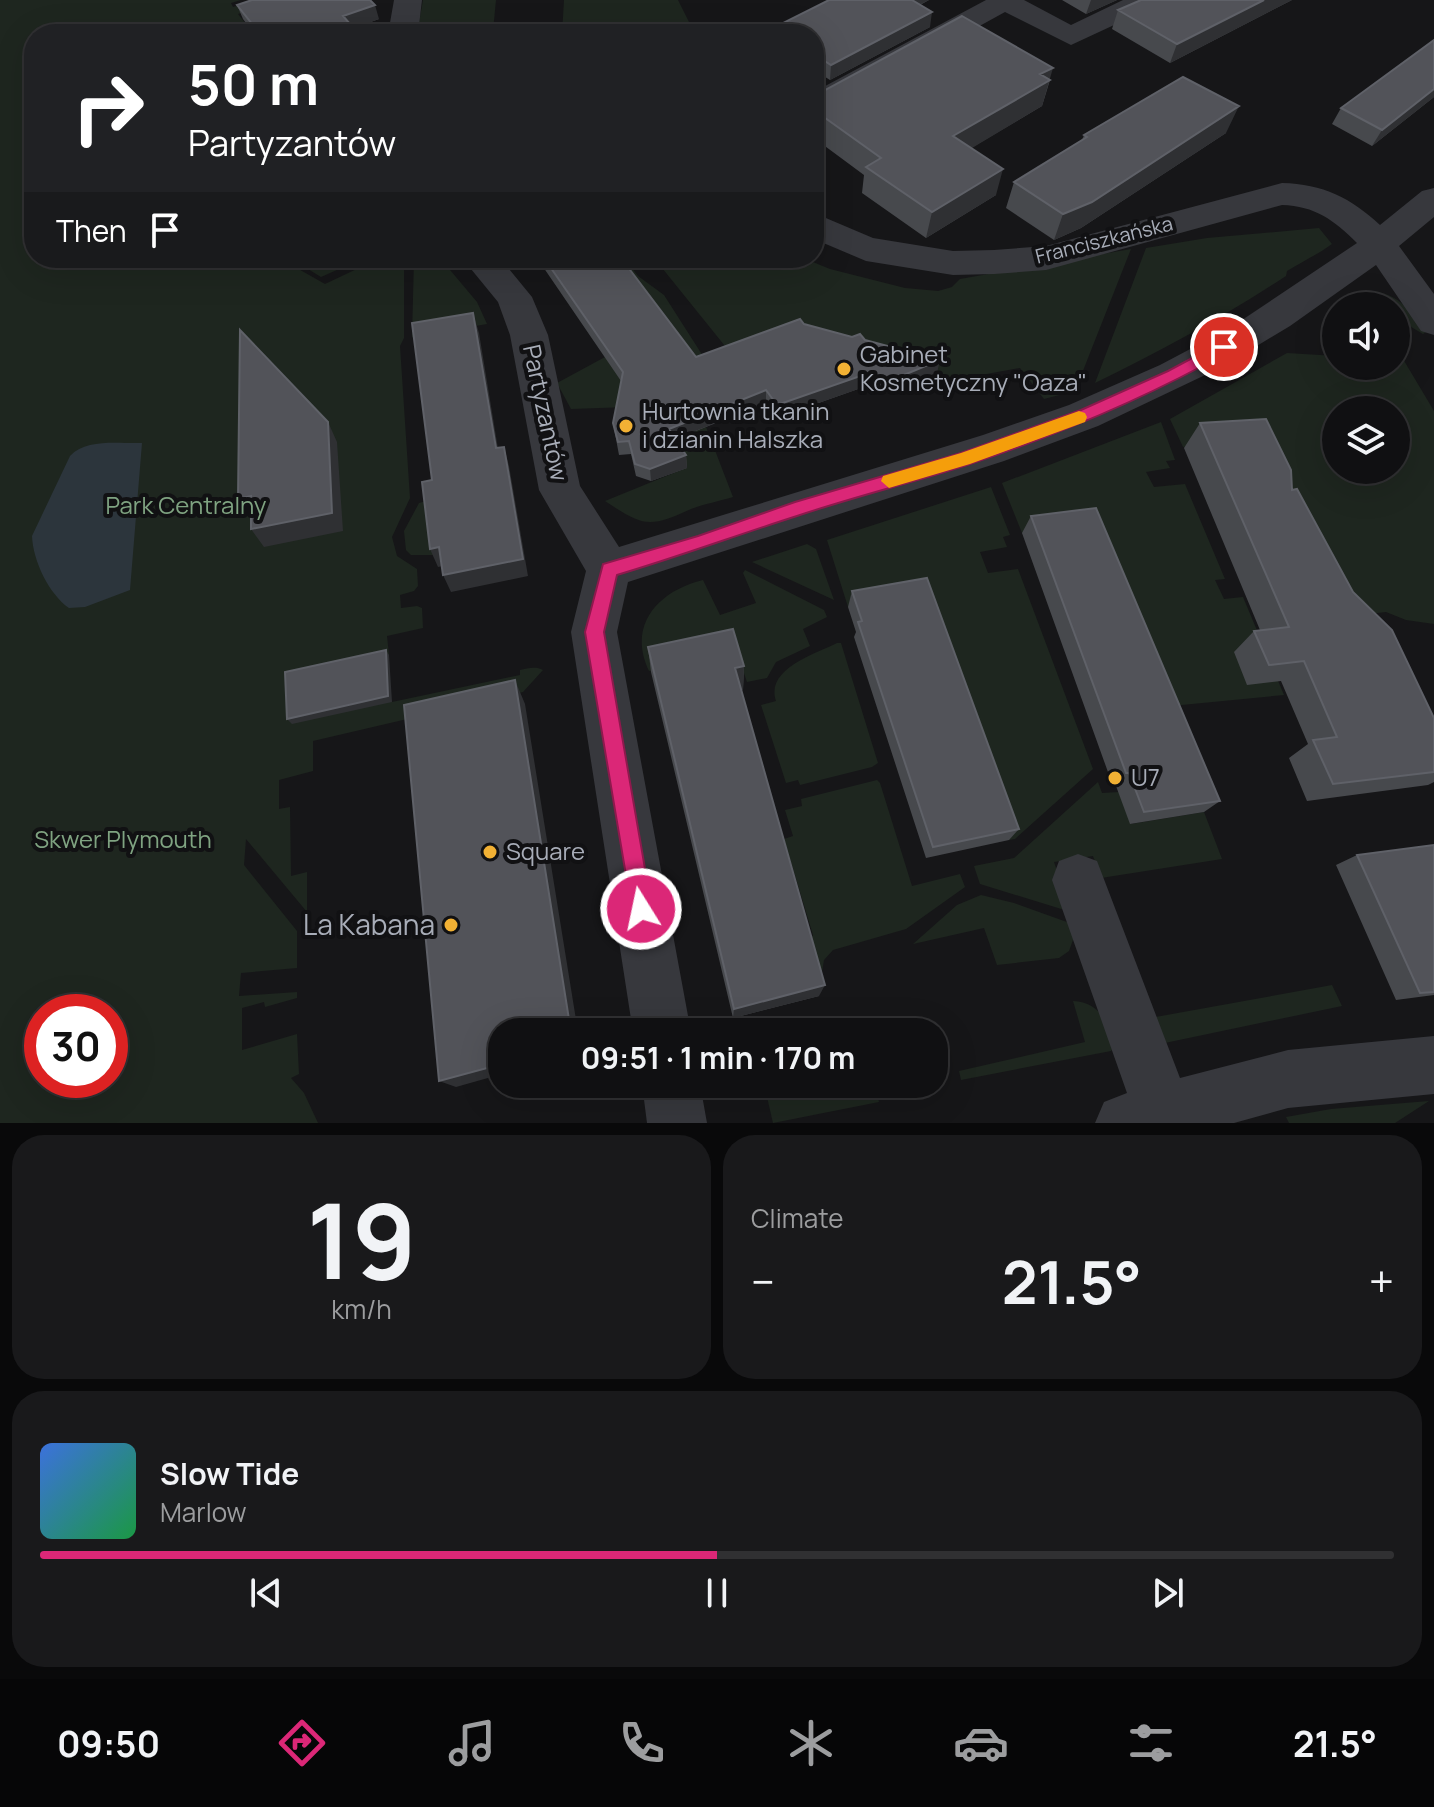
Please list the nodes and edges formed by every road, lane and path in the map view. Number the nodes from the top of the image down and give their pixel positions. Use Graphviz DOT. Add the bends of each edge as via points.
graph roads {
  1 [pos="408,0"];
  2 [pos="1004,0"];
  3 [pos="1145,0"];
  4 [pos="404,24"];
  5 [pos="824,99"];
  6 [pos="1434,199"];
  7 [pos="824,230"];
  8 [pos="1379,245"];
  9 [pos="489,268"];
  10 [pos="1434,322"];
  11 [pos="609,569"];
  12 [pos="1078,880"];
  13 [pos="660,1018"];
  14 [pos="1434,1065"];
  15 [pos="673,1098"];
  16 [pos="1144,1118"];
  17 [pos="677,1123"];
  1 -- 4 [label="street"];
  2 -- 3 [label="street" via="1071,36"];
  2 -- 5 [label="street"];
  6 -- 8 [label="street"];
  7 -- 8 [label="street, Franciszkańska" via="866,249 953,263 1046,258 1296,192 1354,218"];
  8 -- 10 [label="street, Franciszkańska"];
  8 -- 11 [label="street" via="1249,333 1174,375 1087,414 964,459"];
  9 -- 11 [label="street, Partyzantów" via="514,297 529,335 560,490"];
  11 -- 13 [label="street" via="594,632"];
  12 -- 16 [label="street"];
  14 -- 16 [label="street" via="1288,1079"];
  15 -- 17 [label="street"];
}
